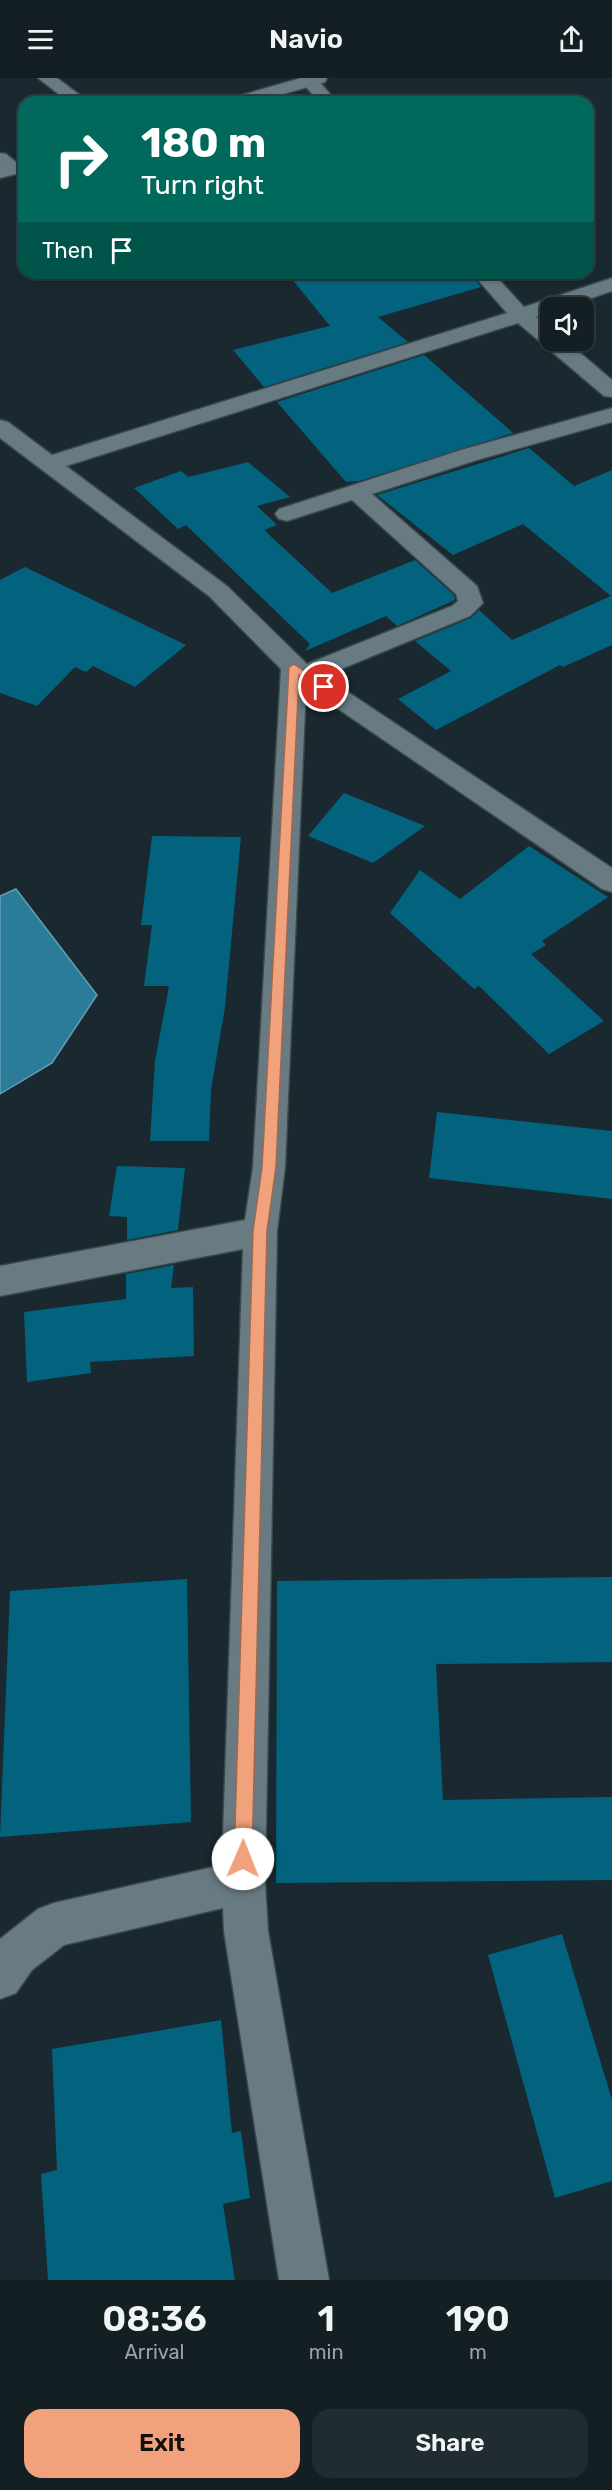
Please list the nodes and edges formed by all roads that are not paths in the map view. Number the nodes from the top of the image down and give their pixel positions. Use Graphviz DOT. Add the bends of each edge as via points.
graph roads {
  1 [pos="46,78"];
  2 [pos="314,80"];
  3 [pos="72,96"];
  4 [pos="259,96"];
  5 [pos="324,96"];
  6 [pos="488,279"];
  7 [pos="612,284"];
  8 [pos="521,315"];
  9 [pos="540,331"];
  10 [pos="564,351"];
  11 [pos="612,391"];
  12 [pos="612,415"];
  13 [pos="0,427"];
  14 [pos="48,464"];
  15 [pos="355,491"];
  16 [pos="287,514"];
  17 [pos="300,670"];
  18 [pos="612,882"];
  19 [pos="260,1231"];
  20 [pos="0,1281"];
  21 [pos="243,1882"];
  22 [pos="5,1958"];
  23 [pos="304,2280"];
  1 -- 3 [label="street"];
  2 -- 4 [label="street"];
  2 -- 5 [label="street"];
  6 -- 8 [label="street"];
  7 -- 8 [label="street"];
  8 -- 9 [label="street"];
  8 -- 14 [label="street"];
  10 -- 11 [label="street"];
  12 -- 15 [label="street"];
  13 -- 14 [label="street"];
  14 -- 17 [label="street" via="218,591"];
  15 -- 16 [label="street"];
  15 -- 17 [label="street" via="468,591 471,603 462,611"];
  17 -- 18 [label="street"];
  17 -- 19 [label="street" via="269,1167"];
  19 -- 20 [label="street"];
  19 -- 21 [label="street"];
  21 -- 22 [label="street" via="54,1925"];
  21 -- 23 [label="street" via="246,1930"];
}
